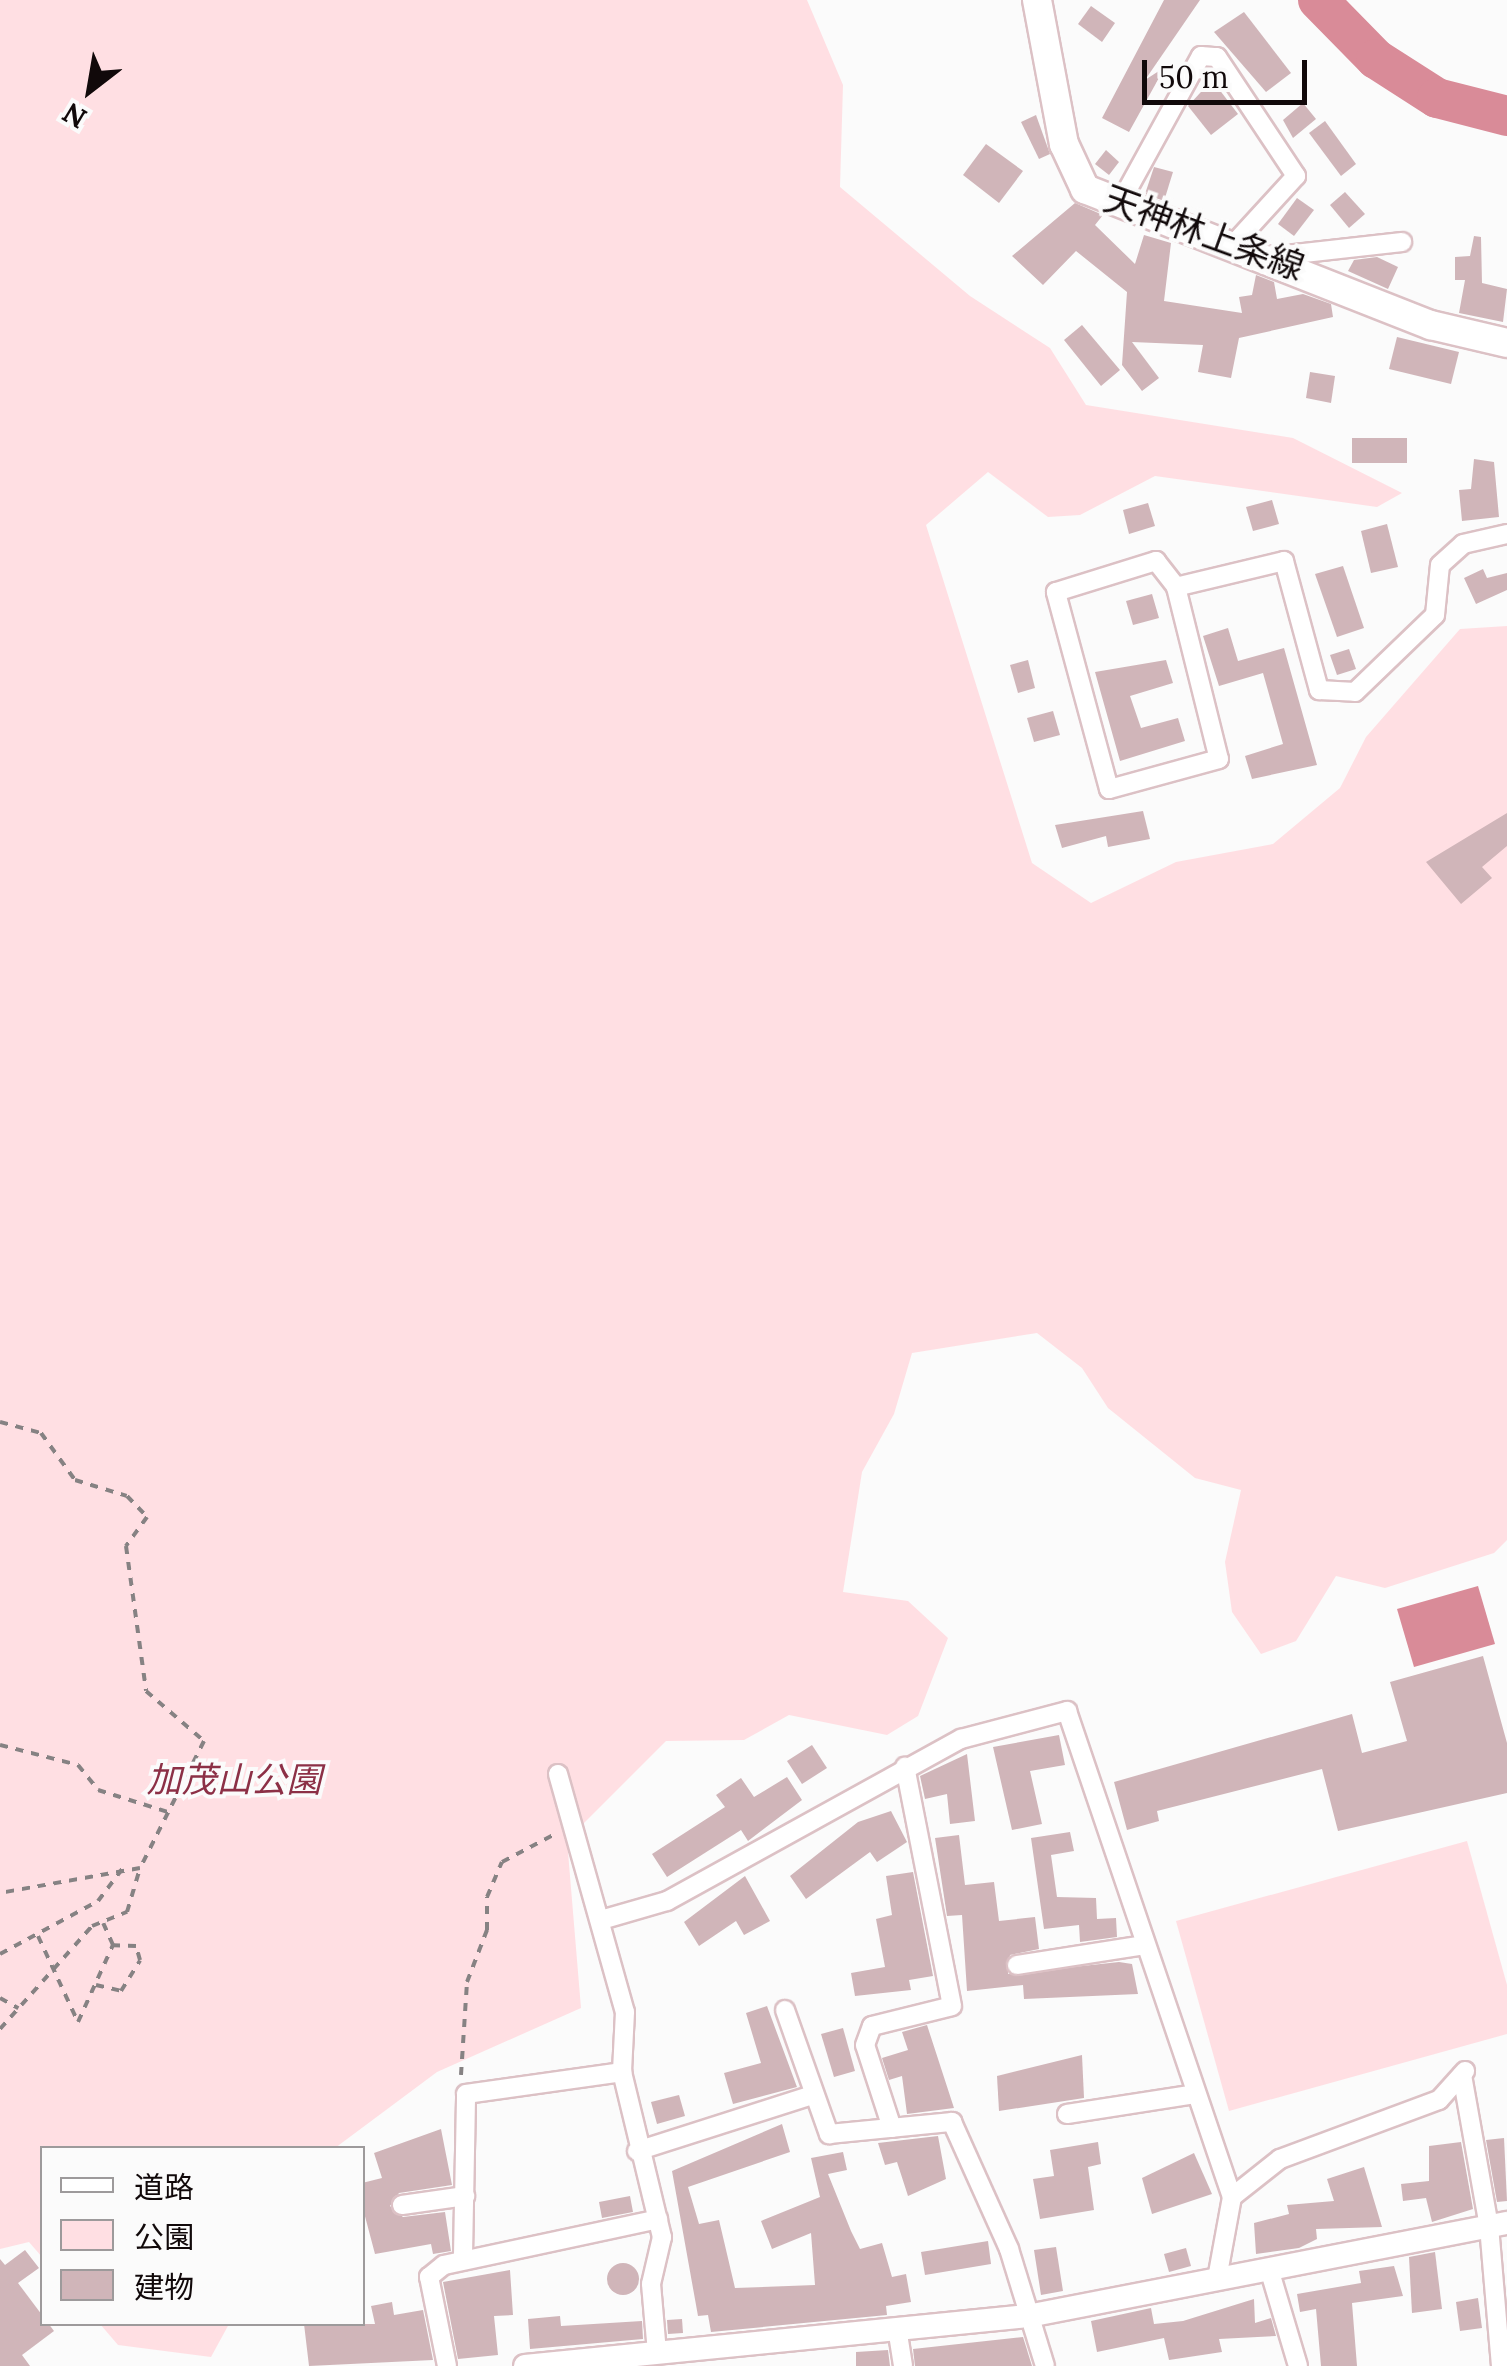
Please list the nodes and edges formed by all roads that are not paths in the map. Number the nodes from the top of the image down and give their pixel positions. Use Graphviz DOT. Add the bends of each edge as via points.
graph roads {
  1 [pos="1036,0"];
  2 [pos="1119,206"];
  3 [pos="1402,242"];
  4 [pos="1234,246"];
  5 [pos="1268,258"];
  6 [pos="1507,342"];
  7 [pos="1507,534"];
  8 [pos="1176,587"];
  9 [pos="905,1767"];
  10 [pos="558,1774"];
  11 [pos="602,1920"];
  12 [pos="1145,1945"];
  13 [pos="1017,1965"];
  14 [pos="785,2010"];
  15 [pos="622,2072"];
  16 [pos="1196,2094"];
  17 [pos="813,2095"];
  18 [pos="1067,2114"];
  19 [pos="892,2128"];
  20 [pos="637,2151"];
  21 [pos="465,2196"];
  22 [pos="1232,2197"];
  23 [pos="402,2205"];
  24 [pos="658,2219"];
  25 [pos="1498,2225"];
  26 [pos="463,2255"];
  27 [pos="1270,2272"];
  28 [pos="1217,2279"];
  29 [pos="1028,2316"];
  30 [pos="898,2334"];
  31 [pos="673,2356"];
  32 [pos="447,2366"];
  33 [pos="525,2366"];
  34 [pos="904,2366"];
  35 [pos="1044,2366"];
  36 [pos="1298,2366"];
  37 [pos="1501,2366"];
  1 -- 2 [label="main road, 天神林上条線" via="1064,144 1086,189"];
  2 -- 4 [label="main road, 天神林上条線"];
  2 -- 4 [label="street" via="1200,56 1217,57 1296,176"];
  3 -- 5 [label="street"];
  4 -- 5 [label="main road, 天神林上条線"];
  5 -- 6 [label="main road, 天神林上条線" via="1431,326"];
  7 -- 8 [label="street" via="1463,544 1440,565 1435,615 1355,692 1319,690 1284,561"];
  8 -- 8 [label="street" via="1156,561 1056,592 1110,788 1219,759"];
  9 -- 11 [label="street" via="666,1900"];
  9 -- 12 [label="street" via="960,1739 1067,1711"];
  9 -- 19 [label="street" via="952,2006 872,2026 865,2046"];
  10 -- 11 [label="street"];
  11 -- 15 [label="street" via="624,2012"];
  12 -- 13 [label="street"];
  12 -- 16 [label="street"];
  14 -- 17 [label="street"];
  15 -- 20 [label="street"];
  15 -- 21 [label="street" via="466,2094"];
  16 -- 18 [label="street"];
  16 -- 22 [label="street"];
  17 -- 19 [label="street" via="829,2134"];
  17 -- 20 [label="street"];
  19 -- 29 [label="street" via="952,2122 1009,2249"];
  20 -- 24 [label="street"];
  21 -- 23 [label="street"];
  21 -- 26 [label="street"];
  22 -- 25 [label="street" via="1280,2159 1438,2100 1465,2071"];
  22 -- 28 [label="street"];
  24 -- 26 [label="street"];
  24 -- 31 [label="street"];
  25 -- 27 [label="street"];
  25 -- 37 [label="street"];
  26 -- 32 [label="street" via="429,2277"];
  27 -- 28 [label="street"];
  27 -- 36 [label="street"];
  28 -- 29 [label="street"];
  29 -- 30 [label="street"];
  29 -- 35 [label="street"];
  30 -- 31 [label="street"];
  30 -- 34 [label="street"];
  31 -- 33 [label="street"];
}
